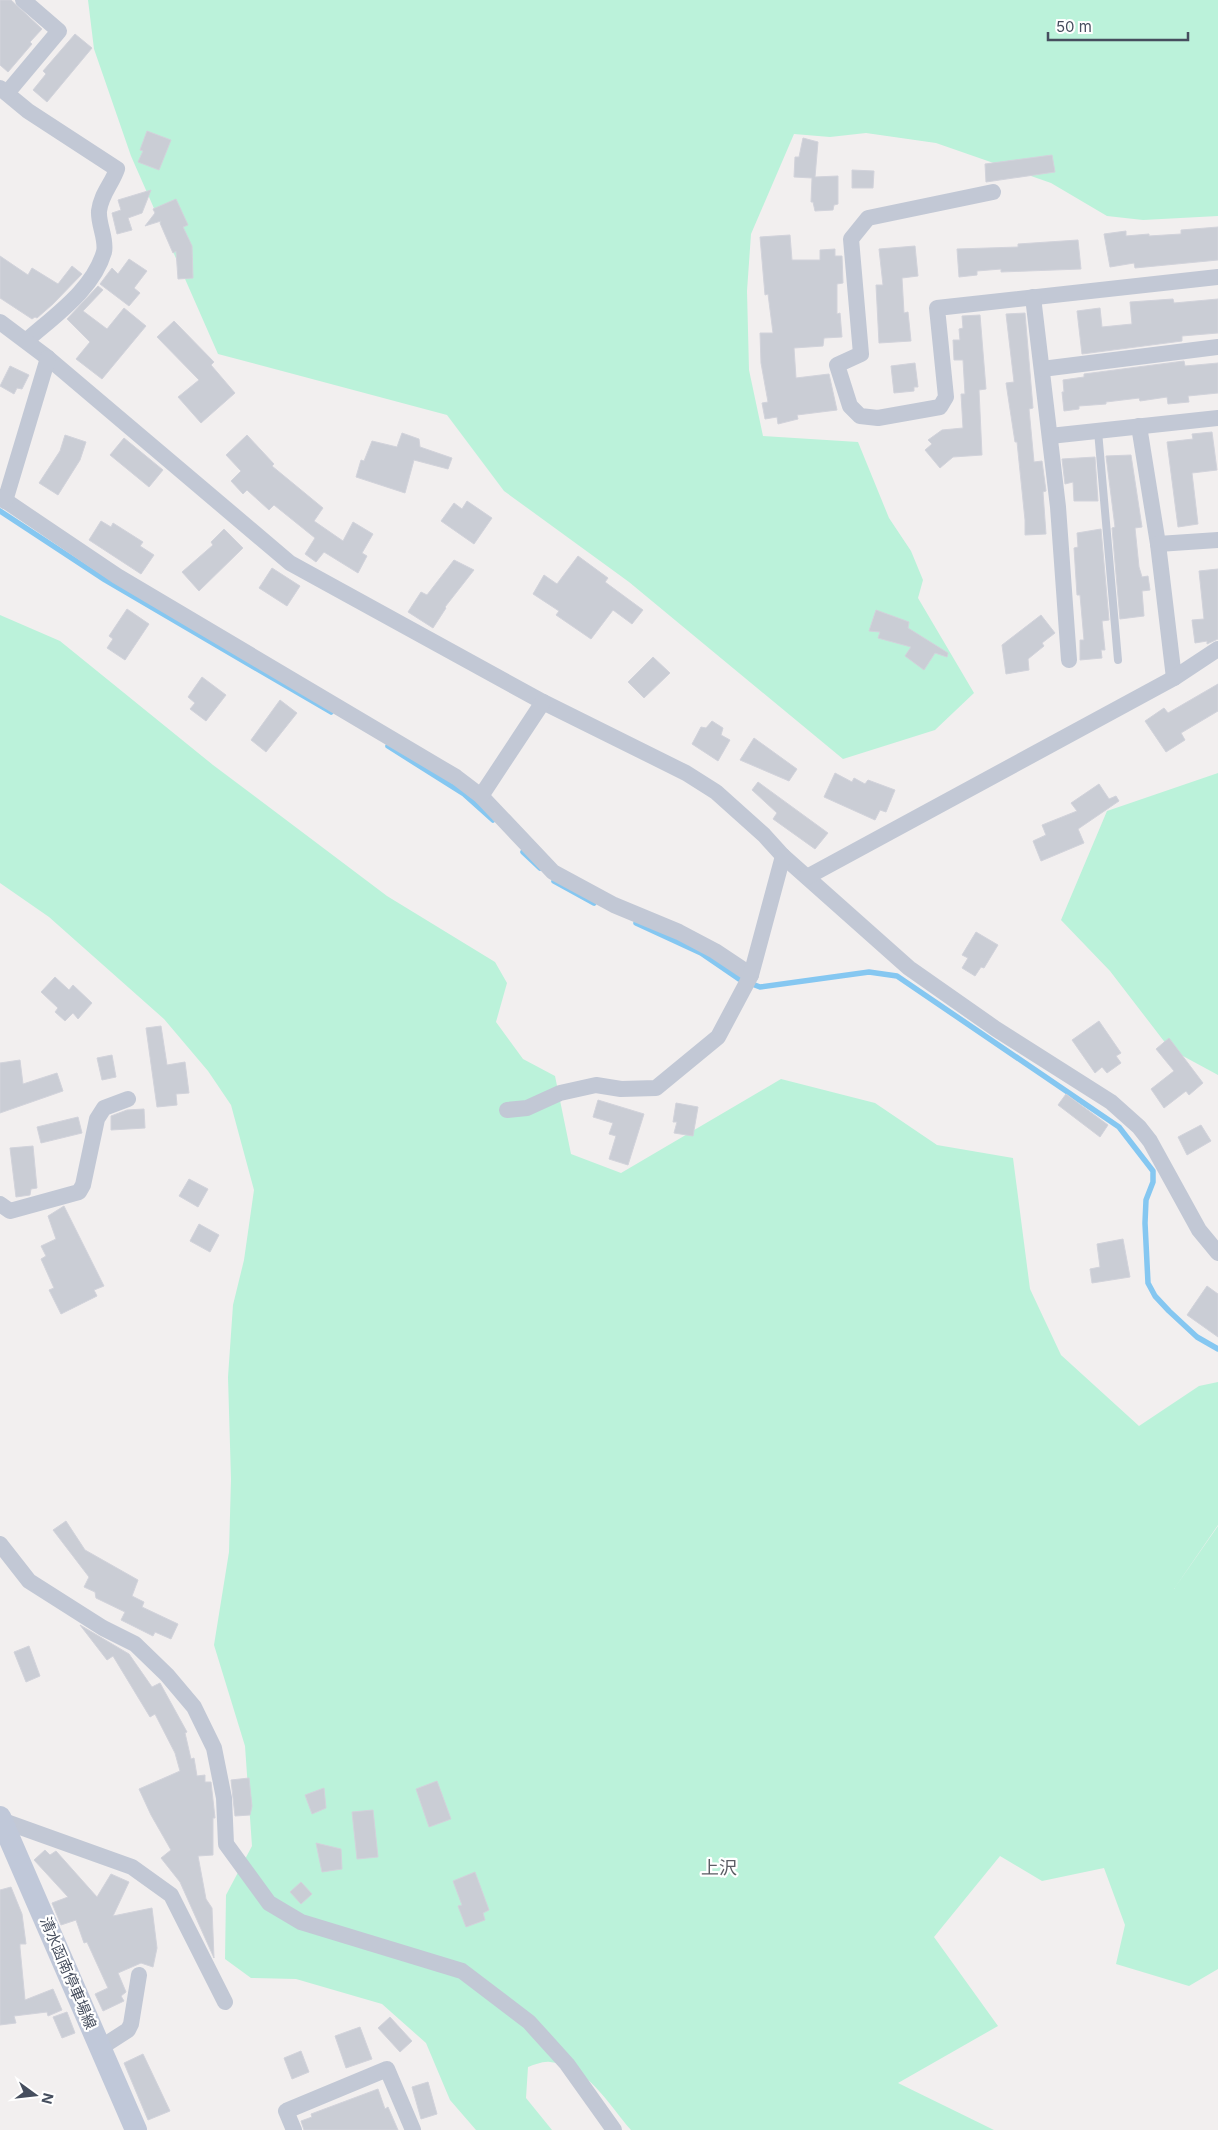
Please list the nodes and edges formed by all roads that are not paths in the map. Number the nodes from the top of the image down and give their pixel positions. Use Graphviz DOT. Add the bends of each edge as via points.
graph roads {
  1 [pos="23,0"];
  2 [pos="3,90"];
  3 [pos="993,192"];
  4 [pos="1218,277"];
  5 [pos="1033,297"];
  6 [pos="0,322"];
  7 [pos="26,341"];
  8 [pos="1218,347"];
  9 [pos="48,358"];
  10 [pos="1042,369"];
  11 [pos="1218,418"];
  12 [pos="1139,426"];
  13 [pos="1098,431"];
  14 [pos="1050,436"];
  15 [pos="3,499"];
  16 [pos="1218,540"];
  17 [pos="1158,544"];
  18 [pos="1218,649"];
  19 [pos="1069,660"];
  20 [pos="1118,660"];
  21 [pos="1174,678"];
  22 [pos="542,702"];
  23 [pos="481,796"];
  24 [pos="783,856"];
  25 [pos="807,877"];
  26 [pos="751,975"];
  27 [pos="128,1099"];
  28 [pos="507,1110"];
  29 [pos="0,1204"];
  30 [pos="1218,1253"];
  31 [pos="0,1544"];
  32 [pos="1,1818"];
  33 [pos="139,1974"];
  34 [pos="225,2002"];
  35 [pos="100,2048"];
  36 [pos="136,2130"];
  37 [pos="294,2130"];
  38 [pos="413,2130"];
  39 [pos="614,2130"];
  1 -- 2 [label="street" via="59,31"];
  2 -- 7 [label="street" via="28,111 117,169 101,198 99,214 105,249 102,258 86,285"];
  3 -- 5 [label="street" via="868,218 851,238 861,354 836,365 850,406 860,416 878,418 940,407 946,397 937,308"];
  4 -- 5 [label="street"];
  5 -- 10 [label="street"];
  6 -- 7 [label="street"];
  7 -- 9 [label="street"];
  8 -- 10 [label="street"];
  9 -- 15 [label="street"];
  9 -- 22 [label="street" via="290,563"];
  10 -- 14 [label="street"];
  11 -- 12 [label="street"];
  12 -- 13 [label="street"];
  12 -- 17 [label="street"];
  13 -- 14 [label="street"];
  13 -- 20 [label="lane"];
  14 -- 19 [label="street"];
  15 -- 23 [label="street" via="118,576 456,777"];
  16 -- 17 [label="street"];
  17 -- 21 [label="street"];
  18 -- 21 [label="street"];
  21 -- 25 [label="street"];
  22 -- 23 [label="street"];
  22 -- 24 [label="street" via="660,760 716,792"];
  23 -- 26 [label="street" via="553,872 606,901 693,940"];
  24 -- 25 [label="street"];
  24 -- 26 [label="street"];
  25 -- 30 [label="street" via="909,968 996,1029 1111,1102 1139,1127 1199,1230"];
  26 -- 28 [label="street" via="718,1037 656,1088 621,1089 596,1085 560,1094 527,1108"];
  27 -- 29 [label="street" via="104,1108 97,1119 79,1192 20,1210 10,1211"];
  31 -- 39 [label="street" via="29,1581 103,1628 135,1644 194,1707 214,1748 224,1798 226,1844 268,1903 301,1922 462,1971 529,2022 567,2064"];
  32 -- 34 [label="street" via="132,1867 171,1895"];
  32 -- 35 [label="main road, 清水函南停車場線"];
  33 -- 35 [label="street" via="132,2024"];
  35 -- 36 [label="main road, 清水函南停車場線"];
  37 -- 38 [label="street" via="286,2111 387,2070"];
}
